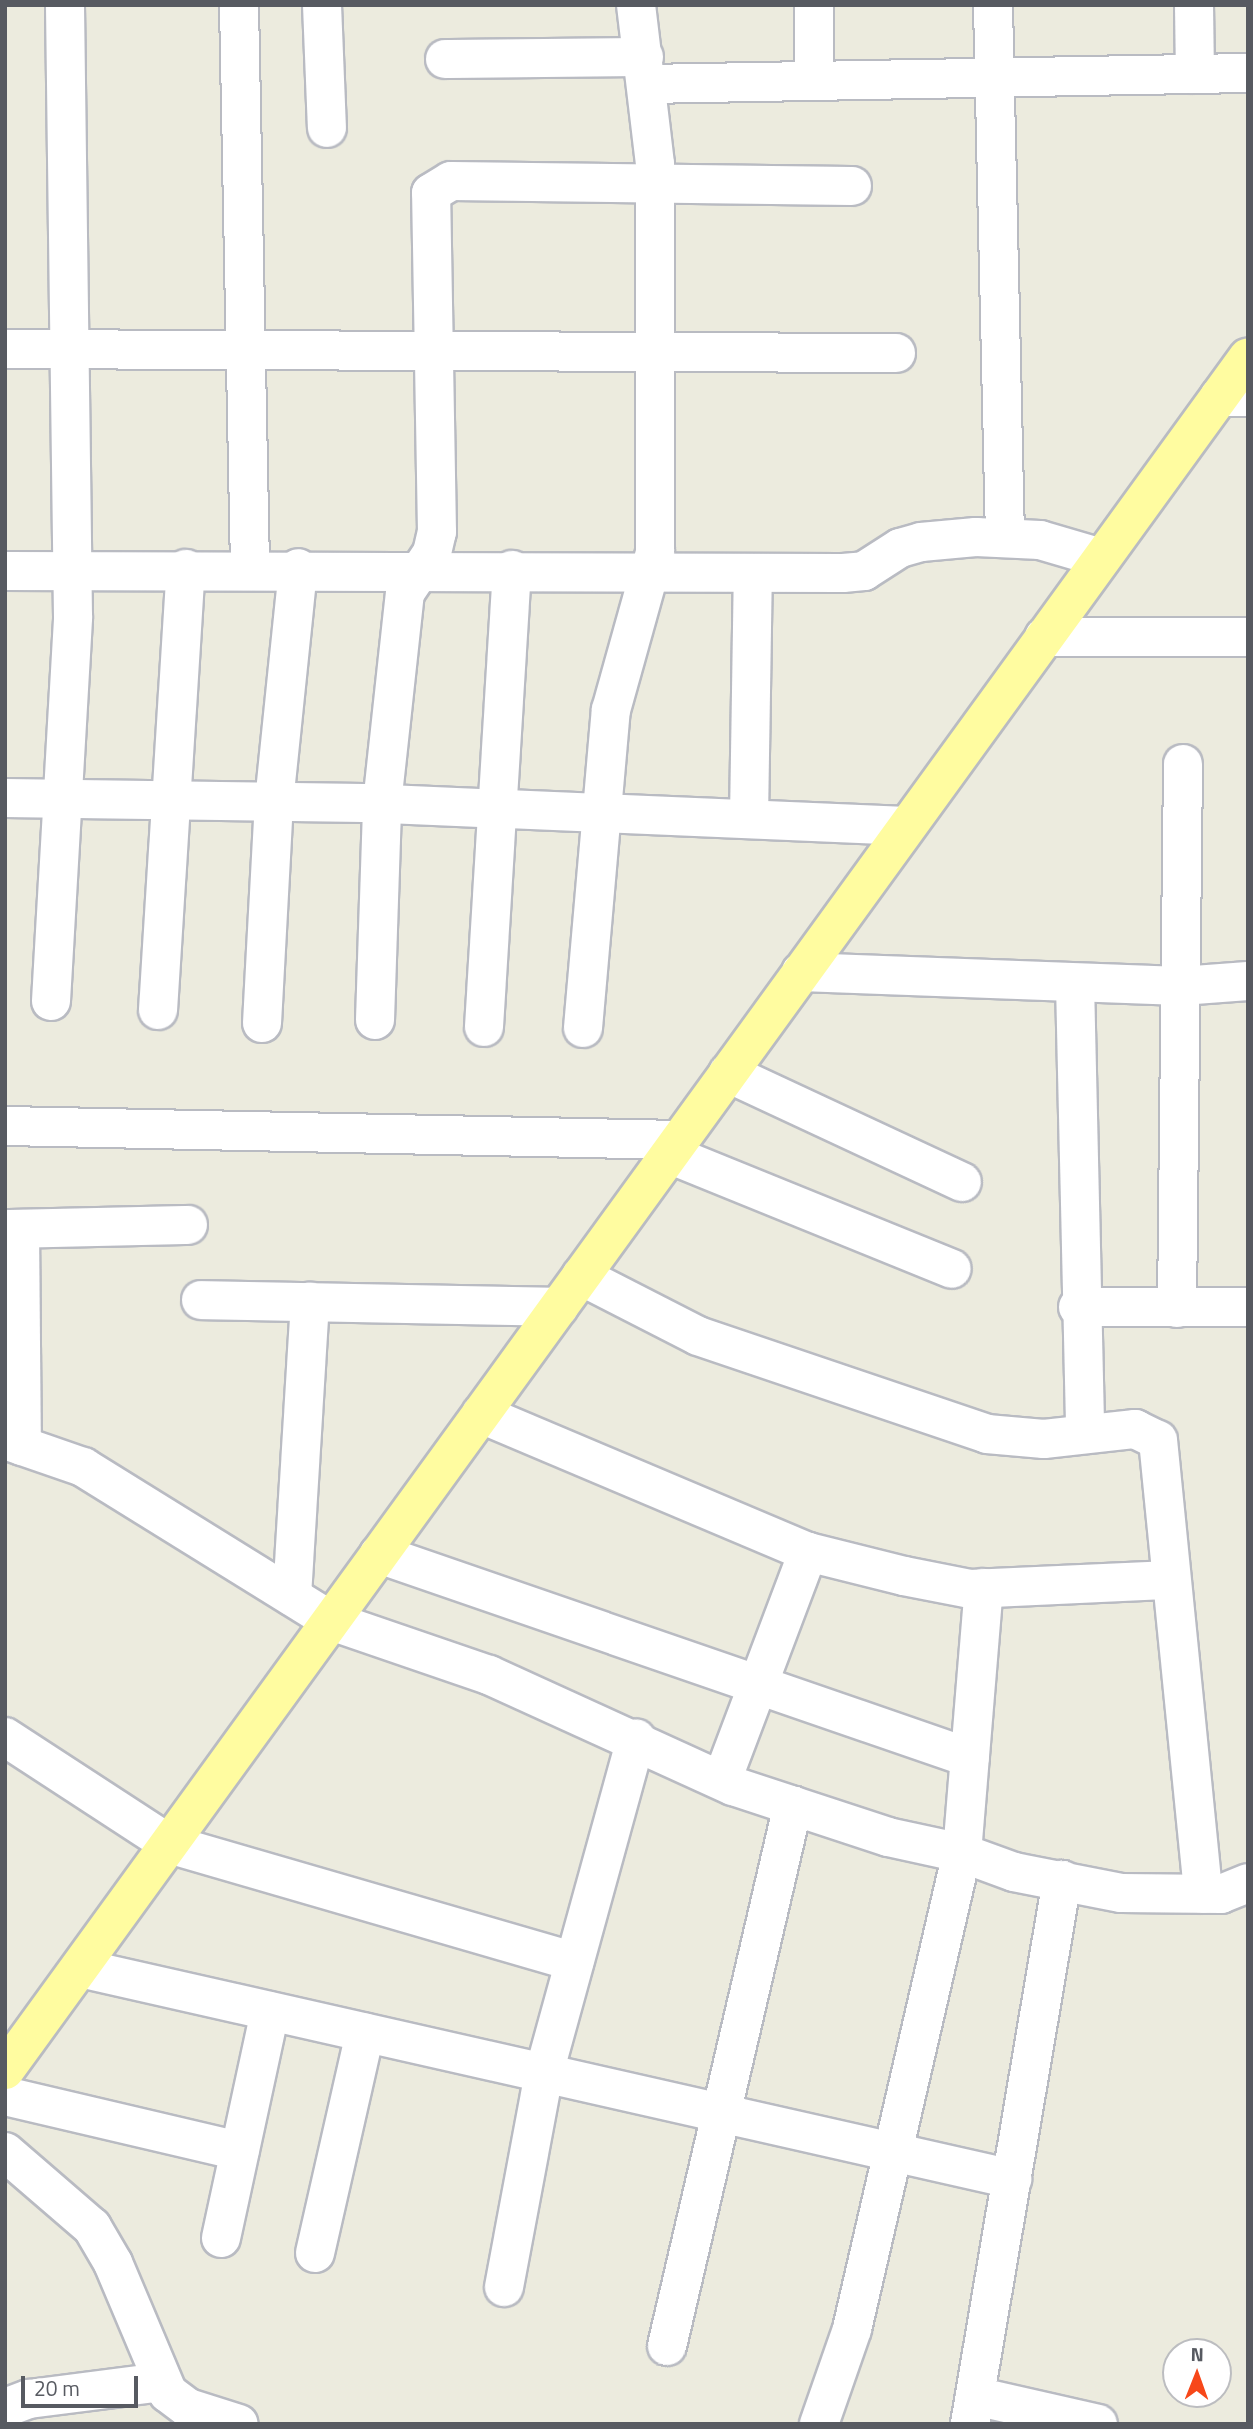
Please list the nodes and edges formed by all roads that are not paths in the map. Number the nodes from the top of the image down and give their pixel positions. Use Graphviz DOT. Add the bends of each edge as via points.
graph roads {
  1 [pos="65,5"];
  2 [pos="239,5"];
  3 [pos="322,5"];
  4 [pos="636,5"];
  5 [pos="814,5"];
  6 [pos="993,5"];
  7 [pos="1194,5"];
  8 [pos="445,59"];
  9 [pos="645,70"];
  10 [pos="1248,73"];
  11 [pos="1195,74"];
  12 [pos="994,77"];
  13 [pos="814,81"];
  14 [pos="327,128"];
  15 [pos="655,183"];
  16 [pos="852,186"];
  17 [pos="68,347"];
  18 [pos="244,347"];
  19 [pos="5,349"];
  20 [pos="435,350"];
  21 [pos="657,351"];
  22 [pos="896,353"];
  23 [pos="1248,357"];
  24 [pos="1233,397"];
  25 [pos="1006,537"];
  26 [pos="1101,558"];
  27 [pos="298,568"];
  28 [pos="422,568"];
  29 [pos="186,569"];
  30 [pos="250,569"];
  31 [pos="72,570"];
  32 [pos="512,570"];
  33 [pos="5,571"];
  34 [pos="649,574"];
  35 [pos="753,574"];
  36 [pos="1044,637"];
  37 [pos="1248,637"];
  38 [pos="1183,764"];
  39 [pos="5,798"];
  40 [pos="66,799"];
  41 [pos="174,801"];
  42 [pos="274,802"];
  43 [pos="382,804"];
  44 [pos="495,808"];
  45 [pos="602,813"];
  46 [pos="749,819"];
  47 [pos="908,826"];
  48 [pos="801,972"];
  49 [pos="1248,981"];
  50 [pos="1075,983"];
  51 [pos="1181,986"];
  52 [pos="51,1001"];
  53 [pos="158,1010"];
  54 [pos="375,1020"];
  55 [pos="262,1024"];
  56 [pos="484,1027"];
  57 [pos="583,1028"];
  58 [pos="728,1073"];
  59 [pos="5,1126"];
  60 [pos="675,1147"];
  61 [pos="962,1182"];
  62 [pos="188,1225"];
  63 [pos="13,1229"];
  64 [pos="952,1269"];
  65 [pos="582,1276"];
  66 [pos="201,1300"];
  67 [pos="310,1302"];
  68 [pos="559,1307"];
  69 [pos="1078,1307"];
  70 [pos="1248,1307"];
  71 [pos="1177,1308"];
  72 [pos="481,1414"];
  73 [pos="1085,1434"];
  74 [pos="14,1443"];
  75 [pos="808,1552"];
  76 [pos="379,1554"];
  77 [pos="1171,1580"];
  78 [pos="984,1588"];
  79 [pos="292,1596"];
  80 [pos="331,1621"];
  81 [pos="760,1688"];
  82 [pos="5,1737"];
  83 [pos="636,1738"];
  84 [pos="970,1758"];
  85 [pos="722,1780"];
  86 [pos="793,1805"];
  87 [pos="169,1844"];
  88 [pos="962,1853"];
  89 [pos="1062,1881"];
  90 [pos="1248,1883"];
  91 [pos="1203,1894"];
  92 [pos="574,1962"];
  93 [pos="80,1968"];
  94 [pos="270,2011"];
  95 [pos="365,2033"];
  96 [pos="5,2070"];
  97 [pos="544,2073"];
  98 [pos="5,2096"];
  99 [pos="718,2113"];
  100 [pos="240,2151"];
  101 [pos="5,2152"];
  102 [pos="894,2152"];
  103 [pos="1012,2179"];
  104 [pos="221,2238"];
  105 [pos="315,2253"];
  106 [pos="504,2287"];
  107 [pos="667,2346"];
  108 [pos="161,2382"];
  109 [pos="5,2408"];
  110 [pos="973,2410"];
  111 [pos="239,2424"];
  112 [pos="819,2424"];
  113 [pos="1098,2424"];
  1 -- 17 [label="street"];
  2 -- 18 [label="street"];
  3 -- 14 [label="street"];
  4 -- 9 [label="street"];
  5 -- 13 [label="street"];
  6 -- 12 [label="street"];
  7 -- 11 [label="street"];
  8 -- 9 [label="street"];
  9 -- 13 [label="street"];
  9 -- 15 [label="street"];
  10 -- 11 [label="street"];
  11 -- 12 [label="street"];
  12 -- 13 [label="street"];
  12 -- 25 [label="street"];
  15 -- 16 [label="street"];
  15 -- 20 [label="street" via="438,185 431,193"];
  15 -- 21 [label="street"];
  17 -- 18 [label="street"];
  17 -- 19 [label="street"];
  17 -- 31 [label="street"];
  18 -- 20 [label="street"];
  18 -- 30 [label="street"];
  20 -- 21 [label="street"];
  20 -- 28 [label="street" via="437,532"];
  21 -- 22 [label="street"];
  21 -- 34 [label="street" via="657,516"];
  23 -- 24 [label="main road"];
  24 -- 26 [label="main road"];
  25 -- 26 [label="street" via="1040,540"];
  25 -- 35 [label="street" via="922,542 900,548 864,570"];
  26 -- 36 [label="main road"];
  27 -- 28 [label="street"];
  27 -- 30 [label="street"];
  27 -- 42 [label="street"];
  28 -- 32 [label="street"];
  28 -- 43 [label="street" via="405,593"];
  29 -- 30 [label="street"];
  29 -- 31 [label="street"];
  29 -- 41 [label="street"];
  31 -- 33 [label="street"];
  31 -- 40 [label="street"];
  32 -- 34 [label="street"];
  32 -- 44 [label="street"];
  34 -- 35 [label="street"];
  34 -- 45 [label="street" via="615,689"];
  35 -- 46 [label="street"];
  36 -- 37 [label="street"];
  36 -- 47 [label="main road"];
  38 -- 51 [label="street"];
  39 -- 40 [label="street"];
  40 -- 41 [label="street"];
  40 -- 52 [label="street"];
  41 -- 42 [label="street"];
  41 -- 53 [label="street"];
  42 -- 43 [label="street"];
  42 -- 55 [label="street"];
  43 -- 44 [label="street"];
  43 -- 54 [label="street"];
  44 -- 45 [label="street"];
  44 -- 56 [label="street"];
  45 -- 46 [label="street"];
  45 -- 57 [label="street"];
  46 -- 47 [label="street"];
  47 -- 48 [label="main road"];
  48 -- 50 [label="street"];
  48 -- 58 [label="main road"];
  49 -- 51 [label="street"];
  50 -- 51 [label="street"];
  50 -- 69 [label="street"];
  51 -- 71 [label="street"];
  58 -- 60 [label="main road"];
  58 -- 61 [label="street"];
  59 -- 60 [label="street"];
  60 -- 64 [label="street"];
  60 -- 65 [label="main road"];
  62 -- 63 [label="street"];
  63 -- 74 [label="street"];
  65 -- 68 [label="main road"];
  65 -- 73 [label="street" via="698,1336 987,1434 1012,1439"];
  66 -- 67 [label="street"];
  67 -- 68 [label="street"];
  67 -- 79 [label="street"];
  68 -- 72 [label="main road"];
  69 -- 71 [label="street"];
  69 -- 73 [label="street"];
  70 -- 71 [label="street"];
  72 -- 75 [label="street"];
  72 -- 76 [label="main road"];
  73 -- 77 [label="street" via="1135,1429 1158,1440"];
  74 -- 79 [label="street" via="82,1467"];
  75 -- 78 [label="street"];
  75 -- 81 [label="street"];
  76 -- 80 [label="main road"];
  76 -- 81 [label="street"];
  77 -- 78 [label="street"];
  77 -- 91 [label="street"];
  78 -- 84 [label="street"];
  79 -- 80 [label="street"];
  80 -- 83 [label="street" via="489,1675"];
  80 -- 87 [label="main road"];
  81 -- 84 [label="street"];
  81 -- 85 [label="street"];
  82 -- 87 [label="street"];
  83 -- 85 [label="street"];
  83 -- 92 [label="street"];
  84 -- 88 [label="street"];
  85 -- 86 [label="street"];
  86 -- 88 [label="street" via="888,1837"];
  86 -- 99 [label="street"];
  87 -- 92 [label="street"];
  87 -- 93 [label="main road"];
  88 -- 89 [label="street" via="1014,1872"];
  88 -- 102 [label="street"];
  89 -- 91 [label="street" via="1121,1893"];
  89 -- 103 [label="street"];
  90 -- 91 [label="street" via="1222,1894"];
  92 -- 97 [label="street"];
  93 -- 94 [label="street"];
  93 -- 96 [label="main road"];
  94 -- 95 [label="street"];
  94 -- 100 [label="street"];
  95 -- 97 [label="street"];
  95 -- 105 [label="street"];
  97 -- 99 [label="street"];
  97 -- 106 [label="street"];
  98 -- 100 [label="street"];
  99 -- 102 [label="street"];
  99 -- 107 [label="street"];
  100 -- 104 [label="street"];
  101 -- 108 [label="street" via="92,2227 113,2263"];
  102 -- 103 [label="street"];
  102 -- 112 [label="street" via="852,2329"];
  103 -- 110 [label="street"];
  108 -- 109 [label="street" via="29,2399"];
  108 -- 111 [label="street" via="188,2407"];
  110 -- 113 [label="street"];
}
